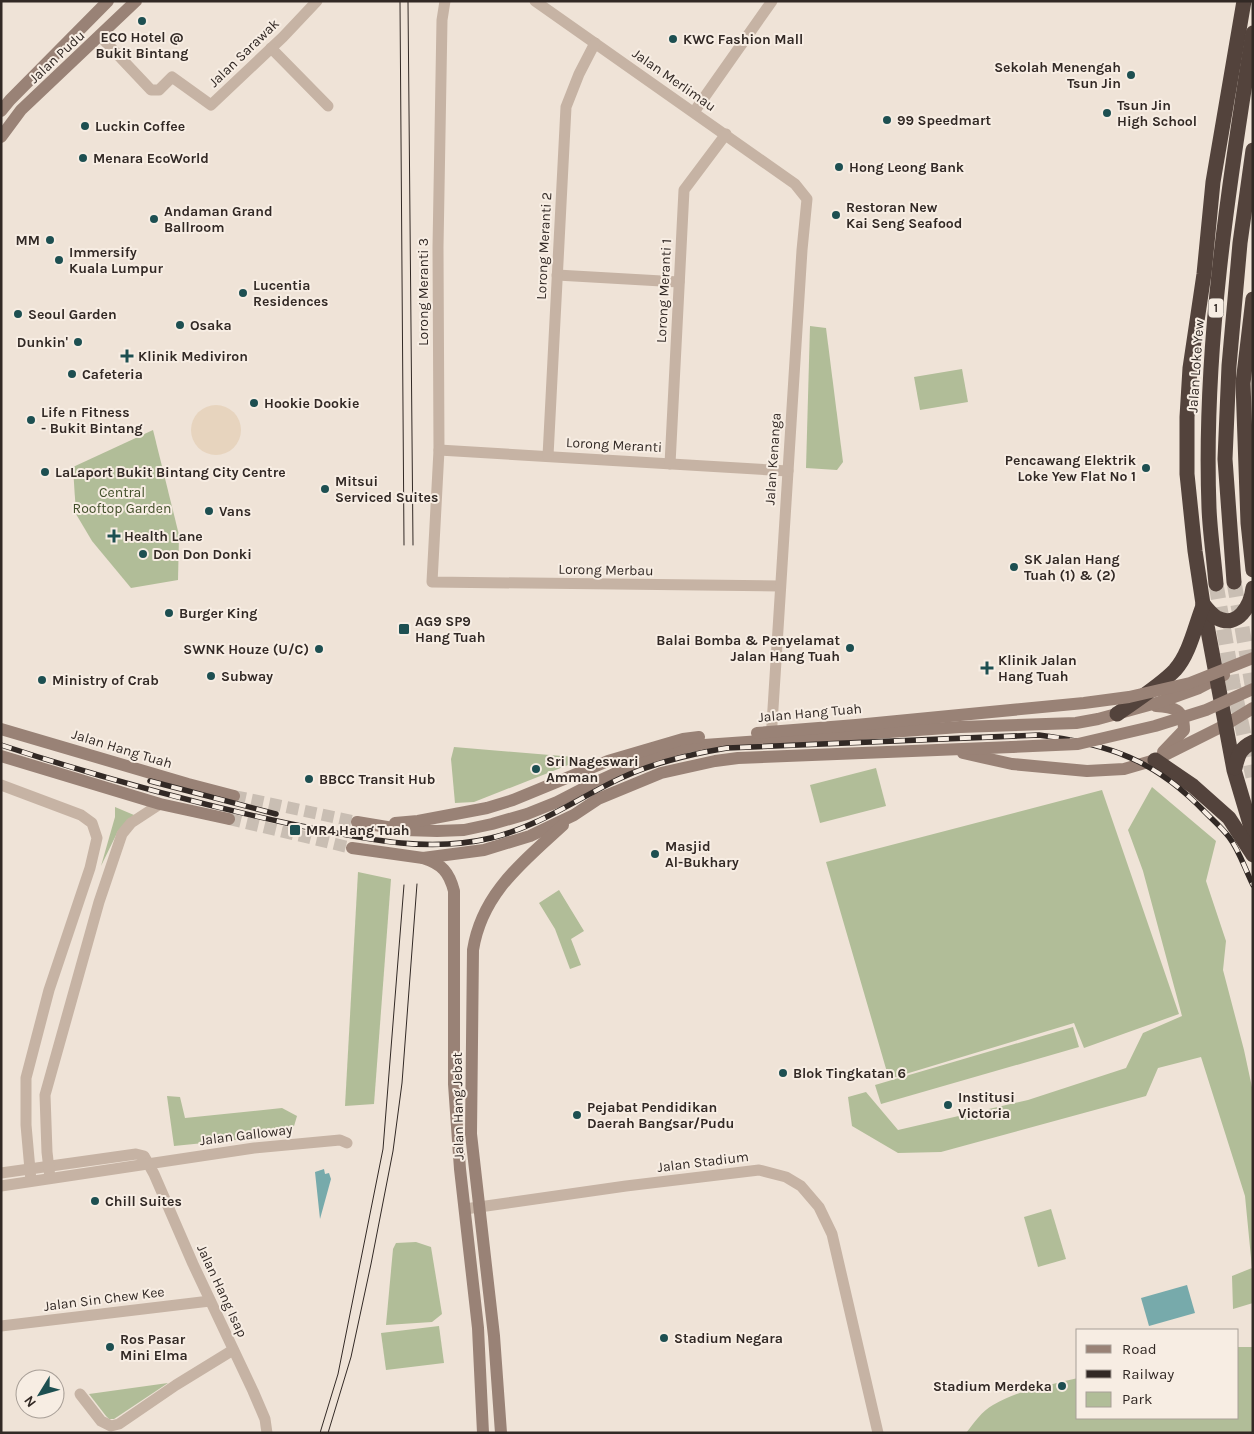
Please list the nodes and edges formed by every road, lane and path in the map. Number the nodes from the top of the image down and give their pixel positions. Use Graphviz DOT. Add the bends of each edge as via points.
graph roads {
  1 [pos="108,1"];
  2 [pos="136,1"];
  3 [pos="317,1"];
  4 [pos="445,1"];
  5 [pos="536,1"];
  6 [pos="772,1"];
  7 [pos="1244,1"];
  8 [pos="1253,33"];
  9 [pos="100,36"];
  10 [pos="595,43"];
  11 [pos="271,48"];
  12 [pos="4,106"];
  13 [pos="328,106"];
  14 [pos="694,112"];
  15 [pos="726,134"];
  16 [pos="1,137"];
  17 [pos="1253,150"];
  18 [pos="795,184"];
  19 [pos="558,275"];
  20 [pos="679,282"];
  21 [pos="1253,299"];
  22 [pos="439,450"];
  23 [pos="548,456"];
  24 [pos="670,464"];
  25 [pos="788,471"];
  26 [pos="1251,526"];
  27 [pos="1253,570"];
  28 [pos="432,582"];
  29 [pos="1234,582"];
  30 [pos="1216,584"];
  31 [pos="780,586"];
  32 [pos="1253,588"];
  33 [pos="1203,604"];
  34 [pos="1253,657"];
  35 [pos="1217,680"];
  36 [pos="1253,689"];
  37 [pos="1146,706"];
  38 [pos="1253,708"];
  39 [pos="1117,714"];
  40 [pos="1225,725"];
  41 [pos="1,728"];
  42 [pos="832,736"];
  43 [pos="771,740"];
  44 [pos="1253,742"];
  45 [pos="946,750"];
  46 [pos="834,755"];
  47 [pos="1,756"];
  48 [pos="1155,760"];
  49 [pos="1234,770"];
  50 [pos="1,785"];
  51 [pos="234,796"];
  52 [pos="160,804"];
  53 [pos="574,814"];
  54 [pos="229,818"];
  55 [pos="357,822"];
  56 [pos="376,825"];
  57 [pos="1253,834"];
  58 [pos="352,848"];
  59 [pos="1253,855"];
  60 [pos="423,858"];
  61 [pos="346,1143"];
  62 [pos="148,1163"];
  63 [pos="49,1172"];
  64 [pos="1,1173"];
  65 [pos="30,1175"];
  66 [pos="1,1186"];
  67 [pos="480,1207"];
  68 [pos="465,1209"];
  69 [pos="210,1301"];
  70 [pos="1,1326"];
  71 [pos="234,1350"];
  72 [pos="80,1394"];
  73 [pos="267,1433"];
  74 [pos="483,1433"];
  75 [pos="501,1433"];
  76 [pos="878,1433"];
  1 -- 12 [label="main road, Jalan Pudu"];
  2 -- 9 [label="main road, Jalan Pudu"];
  3 -- 11 [label="street, Jalan Sarawak"];
  4 -- 22 [label="street, Lorong Meranti 3" via="438,238"];
  5 -- 10 [label="street, Jalan Merlimau"];
  6 -- 14 [label="street"];
  7 -- 33 [label="highway" via="1213,182 1186,417 1187,474"];
  8 -- 30 [label="highway, Jalan Loke Yew / 1" via="1224,236 1211,358 1209,509"];
  9 -- 11 [label="street, Jalan Sarawak" via="151,90 160,90 172,77 211,105"];
  9 -- 16 [label="main road, Jalan Pudu" via="21,110"];
  10 -- 14 [label="street, Jalan Merlimau"];
  10 -- 19 [label="street, Lorong Meranti 2" via="566,108"];
  11 -- 13 [label="street"];
  14 -- 15 [label="street, Jalan Merlimau"];
  15 -- 18 [label="street, Jalan Merlimau"];
  15 -- 20 [label="street, Lorong Meranti 1" via="684,190"];
  17 -- 29 [label="highway, 1" via="1240,243 1229,366 1225,459"];
  18 -- 25 [label="street, Jalan Kenanga" via="807,199"];
  19 -- 20 [label="street"];
  19 -- 23 [label="street, Lorong Meranti 2"];
  20 -- 24 [label="street, Lorong Meranti 1"];
  21 -- 26 [label="highway" via="1244,383"];
  22 -- 23 [label="street, Lorong Meranti"];
  22 -- 28 [label="street, Lorong Meranti 3"];
  23 -- 24 [label="street, Lorong Meranti"];
  24 -- 25 [label="street, Lorong Meranti"];
  25 -- 31 [label="street, Jalan Kenanga"];
  26 -- 27 [label="highway"];
  28 -- 31 [label="street, Lorong Merbau"];
  31 -- 43 [label="street, Jalan Kenanga"];
  32 -- 33 [label="highway" via="1248,606 1234,619 1216,618"];
  33 -- 35 [label="highway"];
  33 -- 39 [label="highway" via="1188,646 1175,670"];
  34 -- 35 [label="main road, Jalan Hang Tuah"];
  34 -- 56 [label="main road, Jalan Hang Tuah, bridge" via="1190,683 1129,697 683,739 608,760 487,808"];
  35 -- 37 [label="main road, Jalan Hang Tuah"];
  35 -- 40 [label="highway"];
  36 -- 45 [label="main road, bridge" via="1206,710 1078,744"];
  37 -- 39 [label="main road, Jalan Hang Tuah"];
  37 -- 48 [label="main road" via="1169,706 1177,710 1184,720 1184,730"];
  38 -- 40 [label="main road"];
  39 -- 42 [label="main road, Jalan Hang Tuah" via="1076,723"];
  40 -- 48 [label="main road"];
  40 -- 49 [label="highway"];
  41 -- 51 [label="main road, Jalan Hang Tuah"];
  42 -- 43 [label="main road, Jalan Hang Tuah"];
  42 -- 46 [label="main road"];
  43 -- 56 [label="main road, Jalan Hang Tuah" via="690,746 642,761 557,802 492,824 438,831"];
  44 -- 49 [label="highway" via="1238,754"];
  45 -- 46 [label="main road"];
  45 -- 48 [label="main road" via="1012,764 1087,771 1124,769"];
  46 -- 53 [label="main road" via="738,758 680,768 598,799"];
  47 -- 52 [label="main road"];
  48 -- 59 [label="highway" via="1193,786 1229,818"];
  49 -- 57 [label="highway"];
  50 -- 65 [label="street" via="81,815 92,822 96,834 90,868 49,990 26,1078"];
  52 -- 54 [label="main road"];
  52 -- 63 [label="street" via="131,823 122,834 99,902 45,1095"];
  53 -- 60 [label="main road" via="530,836 503,845"];
  53 -- 67 [label="main road, Jalan Hang Jebat" via="499,888 483,914 476,936 473,950 471,1134"];
  55 -- 56 [label="main road, Jalan Hang Tuah"];
  58 -- 60 [label="main road"];
  60 -- 68 [label="main road, Jalan Hang Jebat" via="449,875 454,891 454,1084"];
  61 -- 62 [label="street, Jalan Galloway" via="340,1140 254,1148"];
  62 -- 63 [label="street, Jalan Galloway"];
  62 -- 69 [label="street, Jalan Hang Isap"];
  63 -- 65 [label="street, Jalan Galloway"];
  64 -- 65 [label="street, Jalan Galloway"];
  65 -- 66 [label="street, Jalan Galloway"];
  67 -- 68 [label="street, Jalan Stadium"];
  67 -- 75 [label="main road, Jalan Hang Jebat"];
  67 -- 76 [label="street, Jalan Stadium" via="759,1170 786,1177 801,1186 819,1207 832,1234"];
  68 -- 74 [label="main road, Jalan Hang Jebat" via="478,1328"];
  69 -- 70 [label="street, Jalan Sin Chew Kee"];
  69 -- 71 [label="street, Jalan Hang Isap"];
  71 -- 72 [label="street" via="119,1424 111,1426 102,1421"];
  71 -- 73 [label="street, Jalan Hang Isap" via="265,1419"];
}
